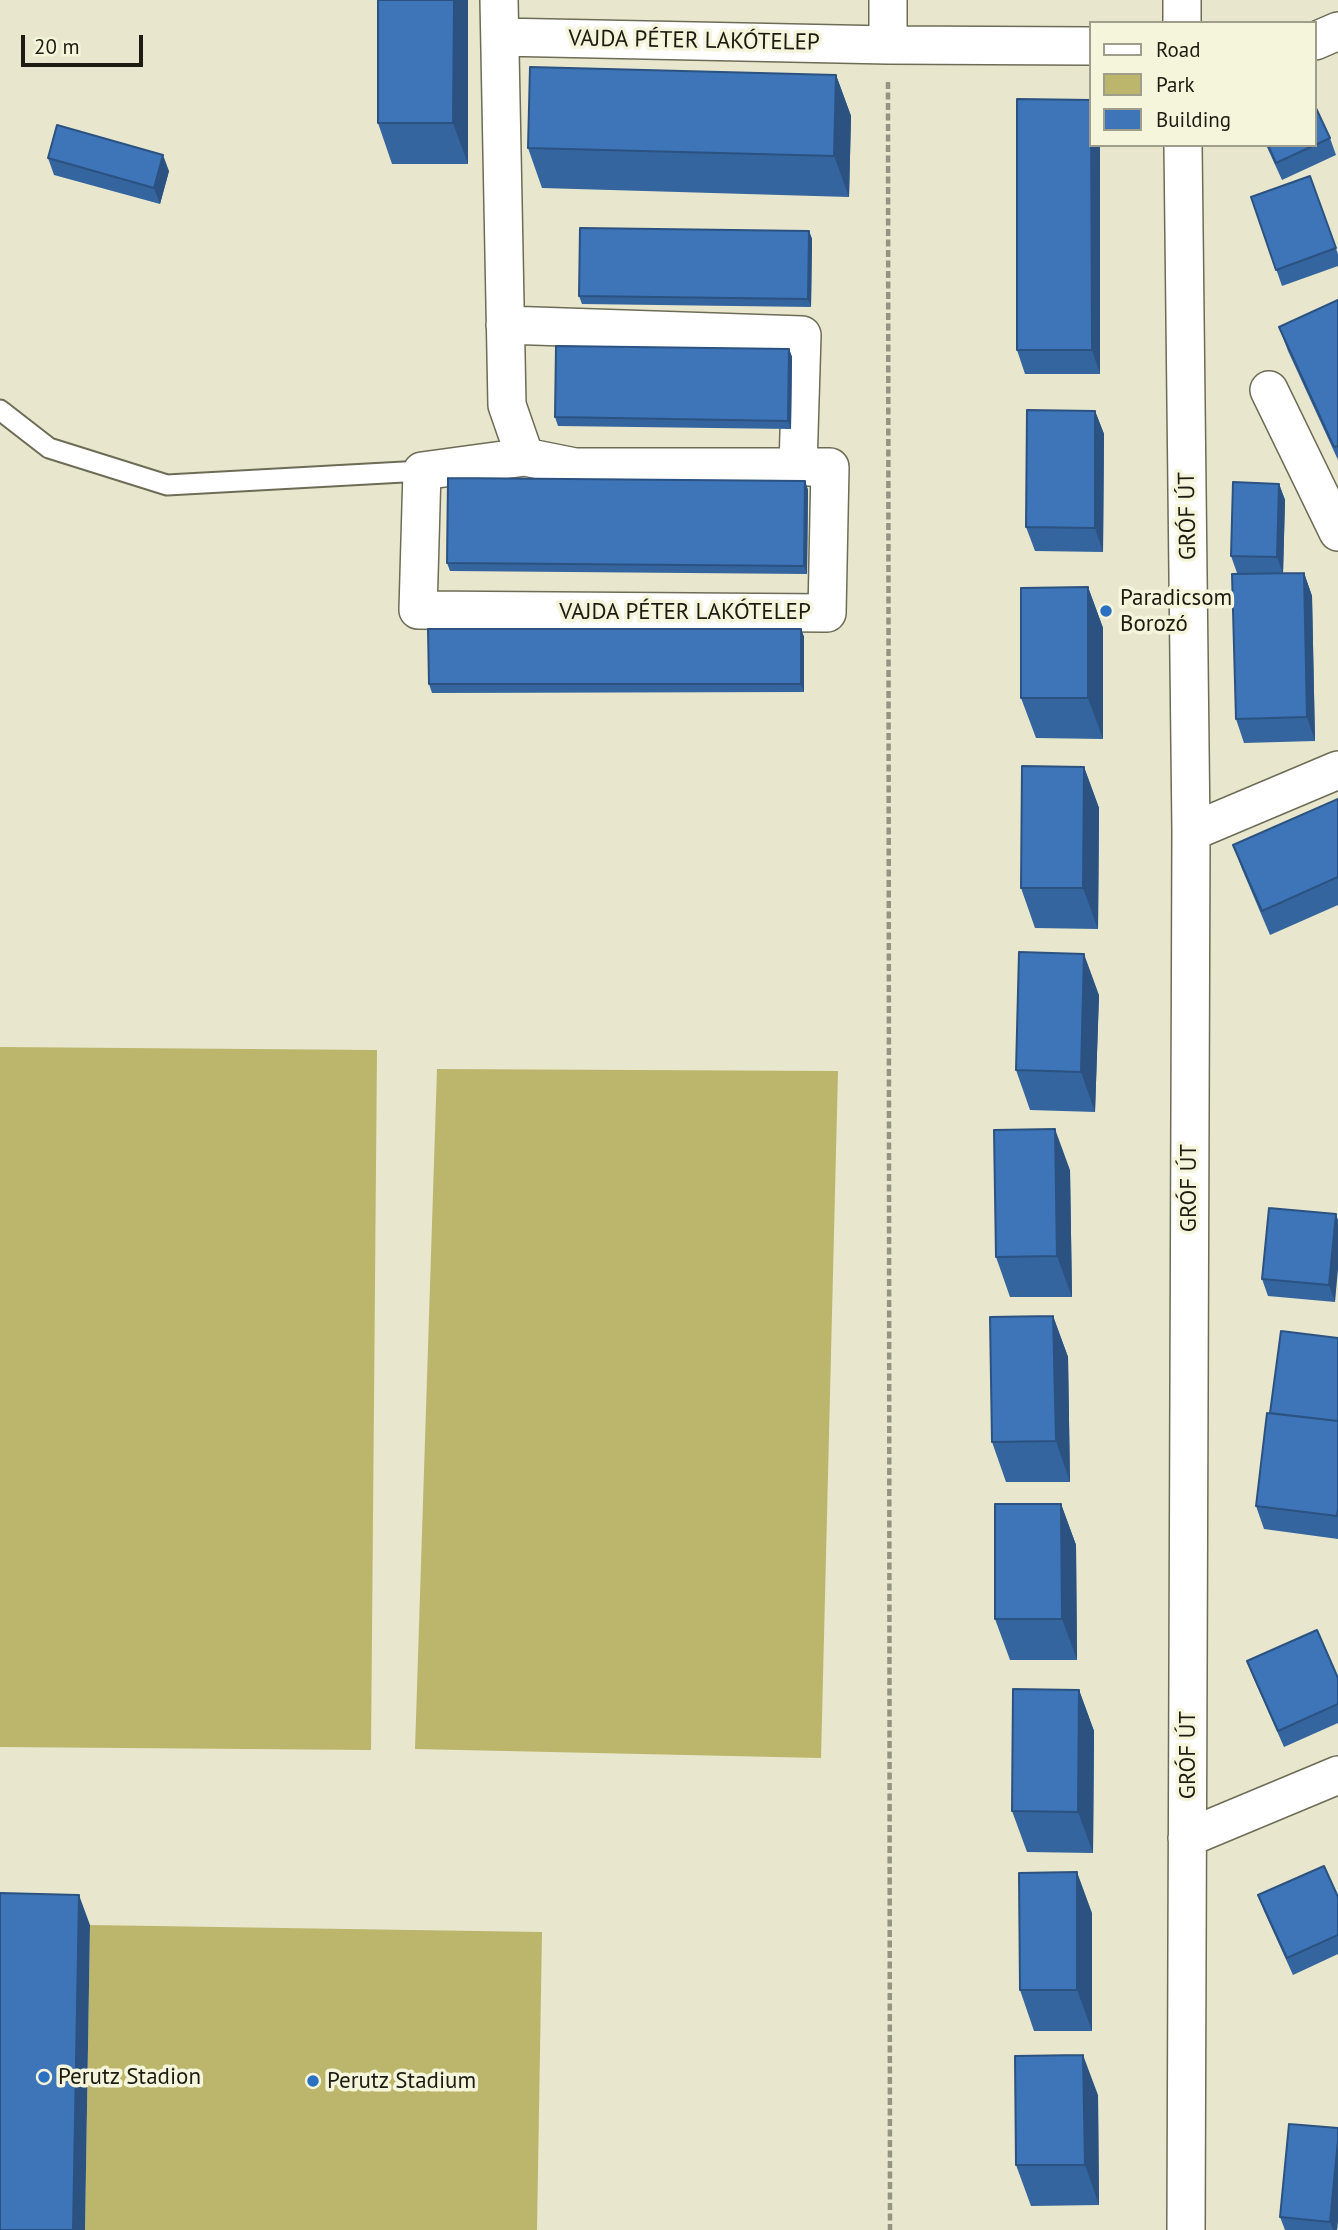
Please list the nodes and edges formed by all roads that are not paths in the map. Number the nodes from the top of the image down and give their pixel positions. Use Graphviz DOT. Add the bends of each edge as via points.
graph roads {
  1 [pos="499,0"];
  2 [pos="888,0"];
  3 [pos="1182,0"];
  4 [pos="1181,21"];
  5 [pos="1338,31"];
  6 [pos="500,37"];
  7 [pos="1317,40"];
  8 [pos="888,45"];
  9 [pos="1090,46"];
  10 [pos="1184,147"];
  11 [pos="505,325"];
  12 [pos="1269,390"];
  13 [pos="0,410"];
  14 [pos="524,457"];
  15 [pos="799,466"];
  16 [pos="422,471"];
  17 [pos="1338,532"];
  18 [pos="1338,770"];
  19 [pos="1191,832"];
  20 [pos="1338,1775"];
  21 [pos="1187,1838"];
  22 [pos="1186,2230"];
  1 -- 6 [label="street"];
  2 -- 8 [label="street"];
  3 -- 4 [label="street"];
  5 -- 7 [label="street"];
  6 -- 8 [label="street, VAJDA PÉTER LAKÓTELEP"];
  6 -- 11 [label="street"];
  8 -- 9 [label="street, VAJDA PÉTER LAKÓTELEP"];
  10 -- 19 [label="street, GRÓF ÚT"];
  11 -- 14 [label="street" via="507,405"];
  11 -- 15 [label="street" via="802,335"];
  12 -- 17 [label="street"];
  13 -- 16 [label="lane" via="49,448 167,485"];
  14 -- 15 [label="street, VAJDA PÉTER LAKÓTELEP" via="575,467"];
  14 -- 16 [label="street, VAJDA PÉTER LAKÓTELEP"];
  15 -- 16 [label="street, VAJDA PÉTER LAKÓTELEP" via="830,467 827,613 418,610"];
  18 -- 19 [label="street"];
  19 -- 21 [label="street, GRÓF ÚT"];
  20 -- 21 [label="street"];
  21 -- 22 [label="street, GRÓF ÚT"];
}
